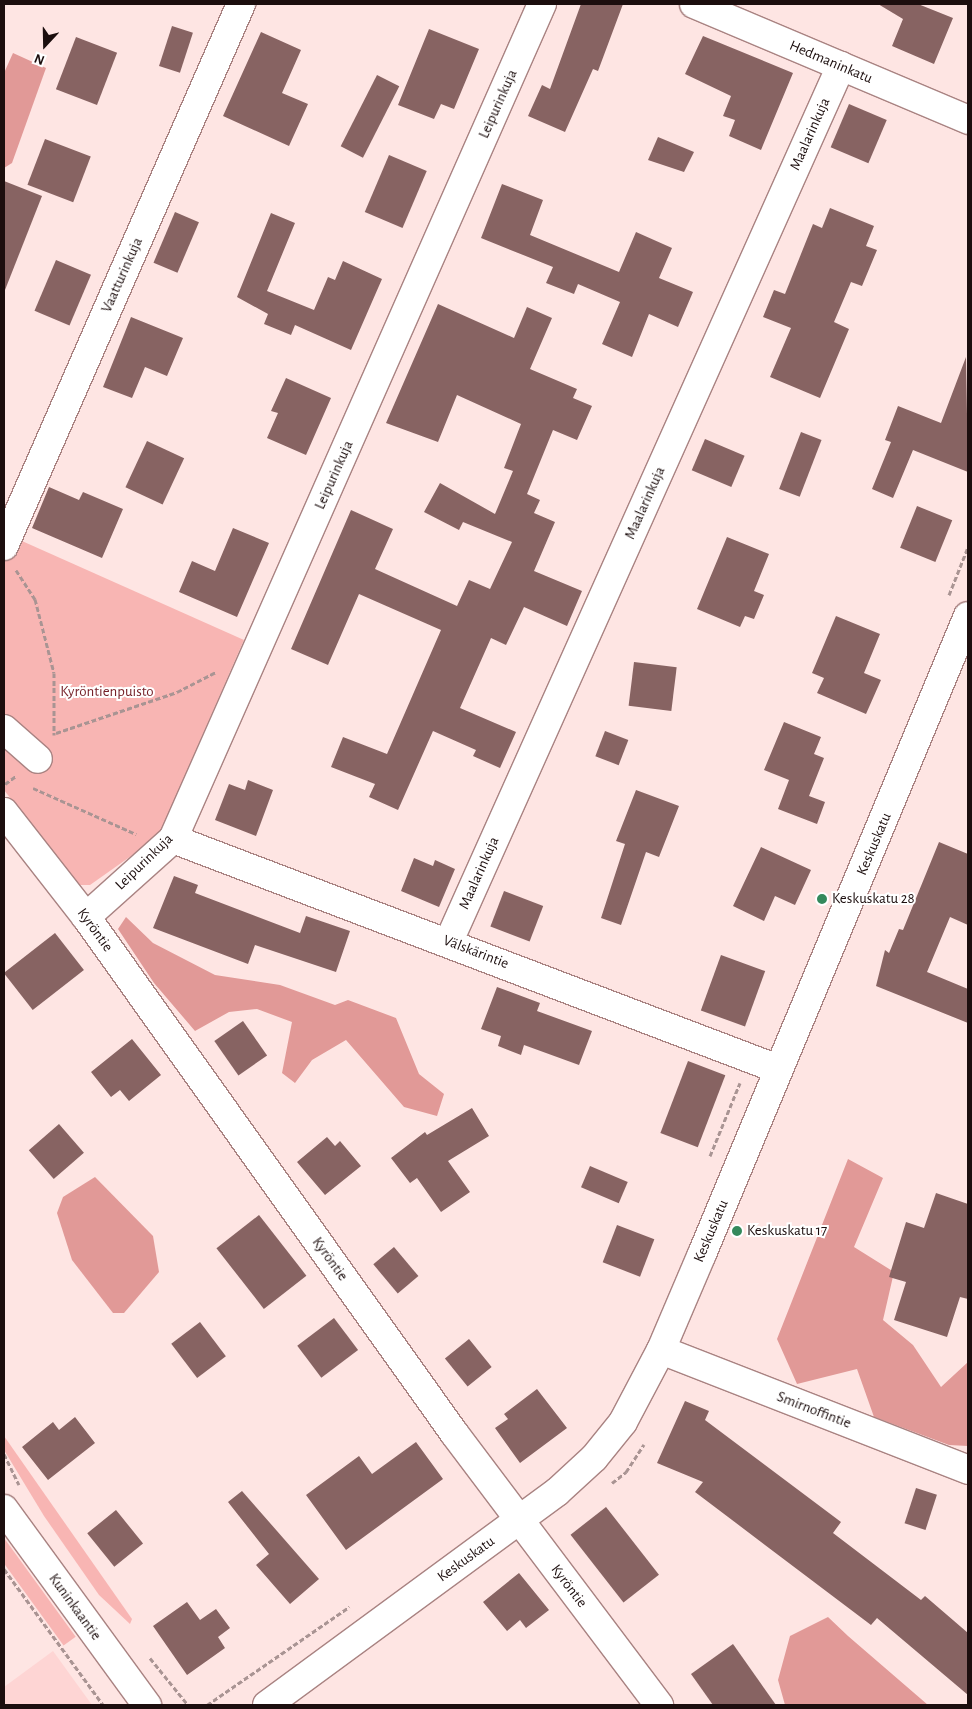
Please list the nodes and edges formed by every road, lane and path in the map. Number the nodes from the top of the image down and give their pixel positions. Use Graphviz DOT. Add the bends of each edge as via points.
graph roads {
  1 [pos="241,4"];
  2 [pos="542,4"];
  3 [pos="694,4"];
  4 [pos="841,66"];
  5 [pos="968,120"];
  6 [pos="968,548"];
  7 [pos="9,556"];
  8 [pos="957,609"];
  9 [pos="255,653"];
  10 [pos="4,729"];
  11 [pos="56,733"];
  12 [pos="38,759"];
  13 [pos="11,779"];
  14 [pos="20,783"];
  15 [pos="4,785"];
  16 [pos="29,786"];
  17 [pos="4,812"];
  18 [pos="166,845"];
  19 [pos="86,917"];
  20 [pos="449,941"];
  21 [pos="750,1058"];
  22 [pos="778,1069"];
  23 [pos="708,1160"];
  24 [pos="661,1350"];
  25 [pos="968,1470"];
  26 [pos="4,1509"];
  27 [pos="519,1520"];
  28 [pos="4,1569"];
  29 [pos="354,1604"];
  30 [pos="103,1705"];
  31 [pos="147,1705"];
  32 [pos="207,1705"];
  33 [pos="266,1705"];
  34 [pos="659,1705"];
  1 -- 7 [label="street, Vaatturinkuja"];
  2 -- 9 [label="street, Leipurinkuja"];
  3 -- 4 [label="street, Hedmaninkatu"];
  4 -- 5 [label="street, Hedmaninkatu"];
  4 -- 20 [label="street, Maalarinkuja"];
  6 -- 8 [label="path"];
  7 -- 11 [label="path" via="35,599 52,664"];
  8 -- 22 [label="street, Keskuskatu"];
  9 -- 11 [label="path" via="177,692"];
  9 -- 18 [label="street, Leipurinkuja"];
  10 -- 12 [label="street"];
  11 -- 12 [label="path"];
  12 -- 13 [label="path"];
  13 -- 14 [label="path"];
  13 -- 15 [label="path"];
  16 -- 18 [label="path"];
  17 -- 19 [label="street, Kyröntie"];
  18 -- 19 [label="street, Leipurinkuja"];
  18 -- 20 [label="street, Välskärintie"];
  19 -- 27 [label="street, Kyröntie"];
  20 -- 21 [label="street, Välskärintie"];
  21 -- 22 [label="street, Välskärintie"];
  21 -- 23 [label="path"];
  22 -- 24 [label="street, Keskuskatu"];
  24 -- 25 [label="street, Smirnoffintie"];
  24 -- 27 [label="street, Keskuskatu" via="624,1422 594,1458"];
  26 -- 31 [label="street, Kuninkaantie"];
  27 -- 33 [label="street, Keskuskatu"];
  27 -- 34 [label="street, Kyröntie"];
  28 -- 30 [label="path"];
  29 -- 32 [label="path"];
}
